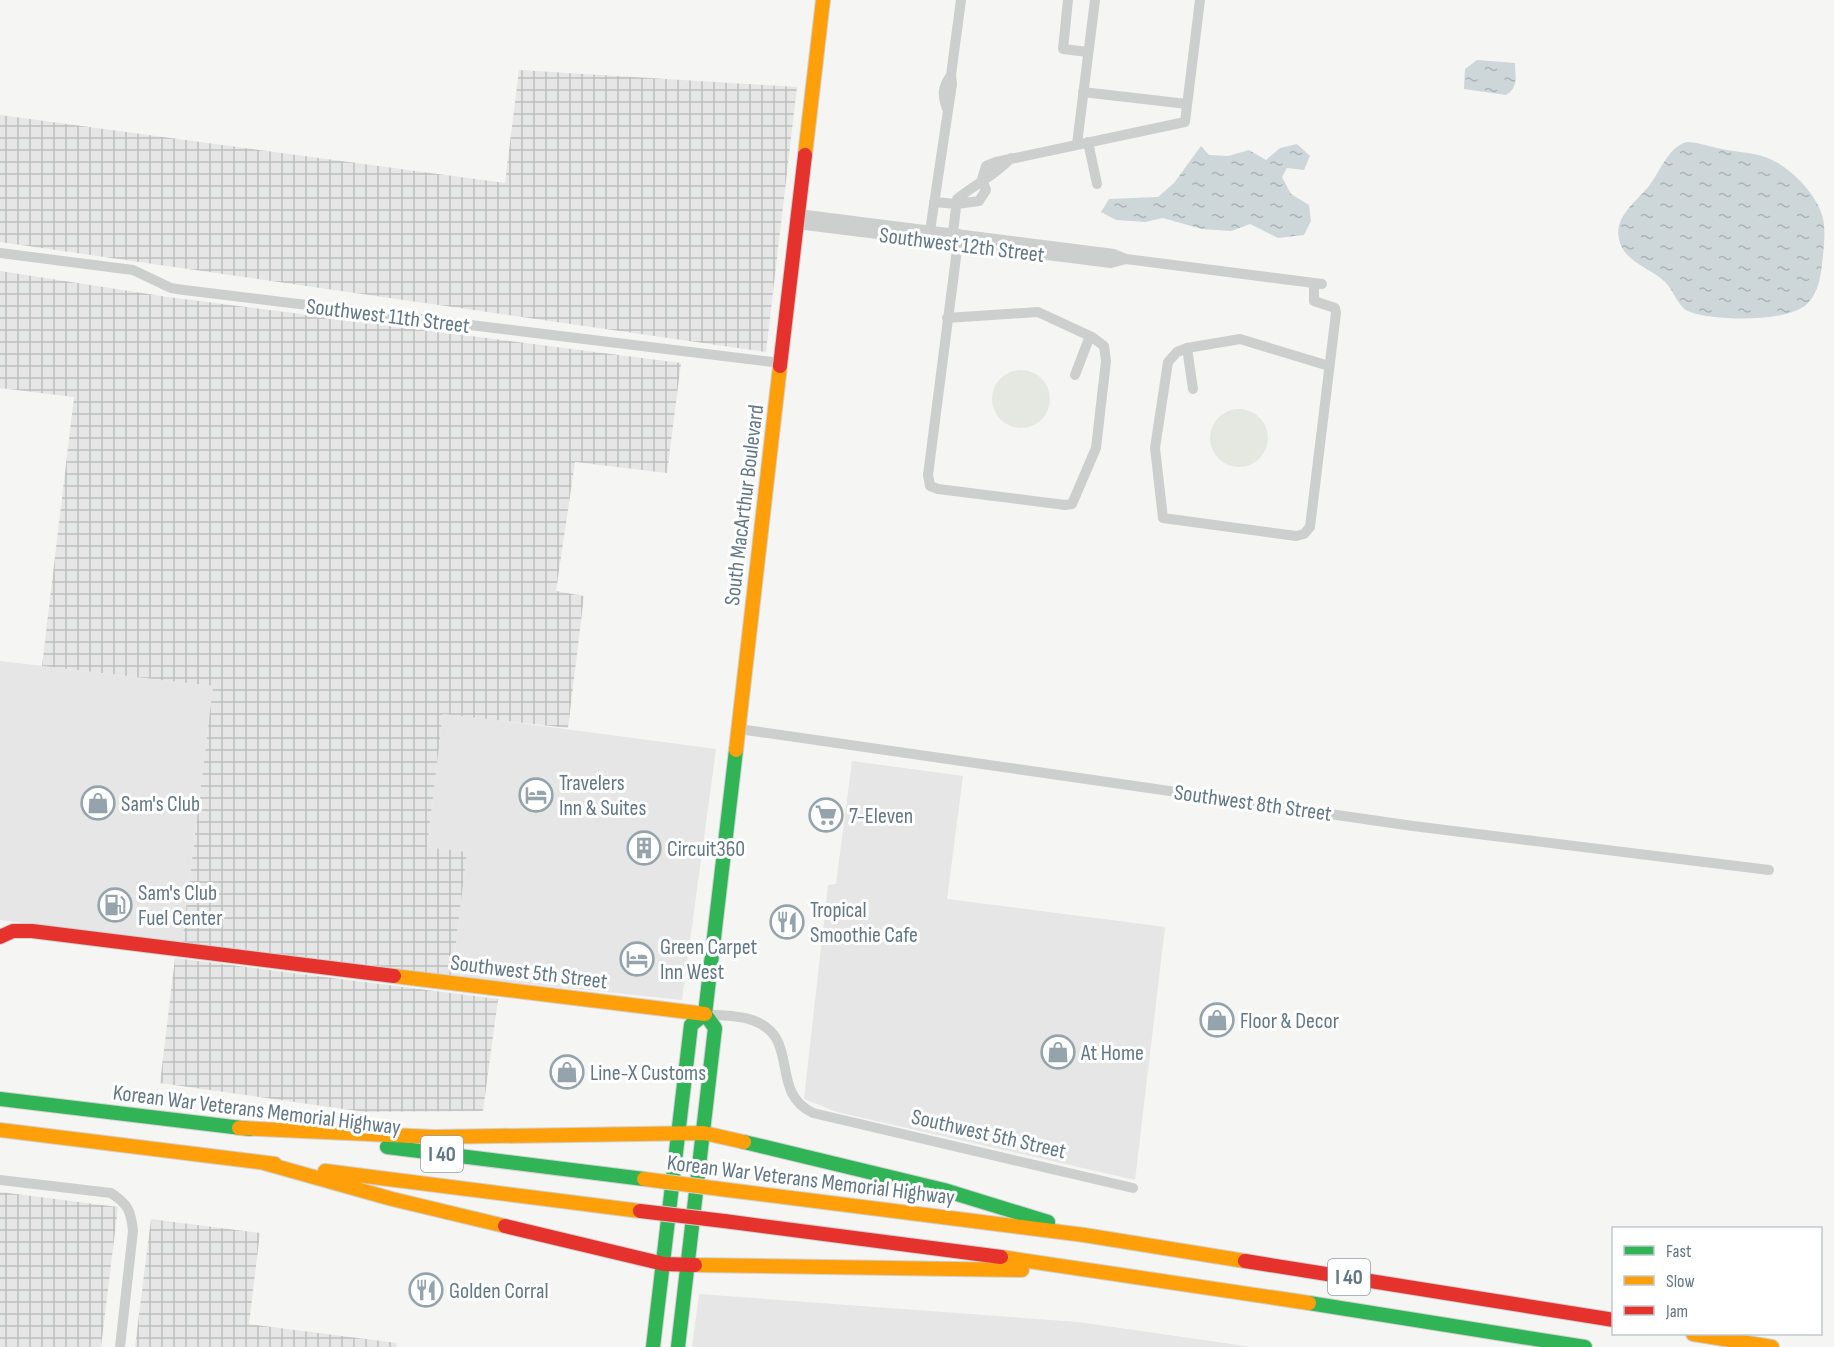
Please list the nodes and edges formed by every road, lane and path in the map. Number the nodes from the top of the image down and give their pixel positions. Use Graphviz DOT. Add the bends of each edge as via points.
graph roads {
  1 [pos="823,0"];
  2 [pos="961,0"];
  3 [pos="1068,0"];
  4 [pos="1095,0"];
  5 [pos="1200,0"];
  6 [pos="1088,52"];
  7 [pos="1083,92"];
  8 [pos="1187,104"];
  9 [pos="1088,142"];
  10 [pos="1077,144"];
  11 [pos="1097,184"];
  12 [pos="934,202"];
  13 [pos="957,204"];
  14 [pos="797,219"];
  15 [pos="930,231"];
  16 [pos="955,239"];
  17 [pos="0,253"];
  18 [pos="947,318"];
  19 [pos="1090,336"];
  20 [pos="1187,348"];
  21 [pos="781,363"];
  22 [pos="1329,366"];
  23 [pos="1075,375"];
  24 [pos="1193,389"];
  25 [pos="739,729"];
  26 [pos="1769,870"];
  27 [pos="0,937"];
  28 [pos="705,1014"];
  29 [pos="0,1099"];
  30 [pos="239,1128"];
  31 [pos="0,1130"];
  32 [pos="704,1132"];
  33 [pos="679,1133"];
  34 [pos="264,1163"];
  35 [pos="0,1180"];
  36 [pos="1133,1188"];
  37 [pos="1084,1235"];
  38 [pos="664,1264"];
  39 [pos="688,1265"];
  40 [pos="1089,1268"];
  41 [pos="1612,1320"];
  42 [pos="1699,1335"];
  43 [pos="120,1347"];
  44 [pos="653,1347"];
  45 [pos="678,1347"];
  46 [pos="1585,1347"];
  47 [pos="1772,1347"];
  1 -- 14 [label="main road, South MacArthur Boulevard"];
  2 -- 12 [label="street" via="951,75 942,95 947,109"];
  3 -- 6 [label="street" via="1063,49"];
  4 -- 6 [label="street"];
  5 -- 8 [label="street"];
  6 -- 7 [label="street"];
  7 -- 8 [label="street"];
  7 -- 10 [label="street"];
  8 -- 9 [label="street" via="1185,122"];
  9 -- 10 [label="street"];
  9 -- 11 [label="street"];
  10 -- 13 [label="street" via="1011,158 992,177 982,179 957,199"];
  12 -- 13 [label="street"];
  12 -- 15 [label="street"];
  13 -- 16 [label="street"];
  14 -- 15 [label="street, Southwest 12th Street"];
  14 -- 16 [label="street, Southwest 12th Street"];
  14 -- 21 [label="main road, South MacArthur Boulevard"];
  15 -- 16 [label="street, Southwest 12th Street"];
  16 -- 18 [label="street"];
  16 -- 22 [label="street, Southwest 12th Street" via="1111,263 1126,259 1318,283 1314,301 1335,308 1336,313"];
  17 -- 21 [label="street, Southwest 11th Street" via="133,270 184,290"];
  18 -- 19 [label="street" via="1038,312"];
  18 -- 19 [label="street" via="928,475 930,486 1065,506 1076,499 1096,447 1106,353 1098,340"];
  19 -- 23 [label="street"];
  20 -- 22 [label="street" via="1240,339"];
  20 -- 22 [label="street" via="1168,362 1155,448 1163,518 1296,536 1310,527"];
  20 -- 24 [label="street"];
  21 -- 25 [label="main road, South MacArthur Boulevard"];
  25 -- 26 [label="street, Southwest 8th Street" via="1413,826"];
  25 -- 28 [label="main road, South MacArthur Boulevard"];
  27 -- 28 [label="main road, Southwest 5th Street" via="12,931 32,931"];
  28 -- 32 [label="main road, South MacArthur Boulevard" via="716,1028"];
  28 -- 33 [label="main road, South MacArthur Boulevard" via="691,1025"];
  28 -- 36 [label="street, Southwest 5th Street" via="752,1020 768,1029 781,1043 790,1091 813,1113"];
  29 -- 30 [label="main road, Korean War Veterans Memorial Highway / I 40"];
  30 -- 33 [label="main road" via="409,1136"];
  30 -- 37 [label="main road, Korean War Veterans Memorial Highway / I 40, bridge"];
  31 -- 34 [label="main road, I 40"];
  32 -- 33 [label="main road"];
  32 -- 37 [label="main road" via="944,1190"];
  32 -- 39 [label="main road, South MacArthur Boulevard"];
  33 -- 38 [label="main road, South MacArthur Boulevard"];
  34 -- 38 [label="main road" via="392,1199"];
  34 -- 40 [label="main road, I 40, bridge"];
  35 -- 43 [label="street" via="111,1193 125,1202 131,1212 133,1231"];
  37 -- 41 [label="main road, Korean War Veterans Memorial Highway / I 40"];
  38 -- 39 [label="main road"];
  38 -- 44 [label="main road, South MacArthur Boulevard"];
  39 -- 40 [label="main road"];
  39 -- 45 [label="main road, South MacArthur Boulevard"];
  40 -- 46 [label="main road, I 40"];
  42 -- 47 [label="main road"];
}
